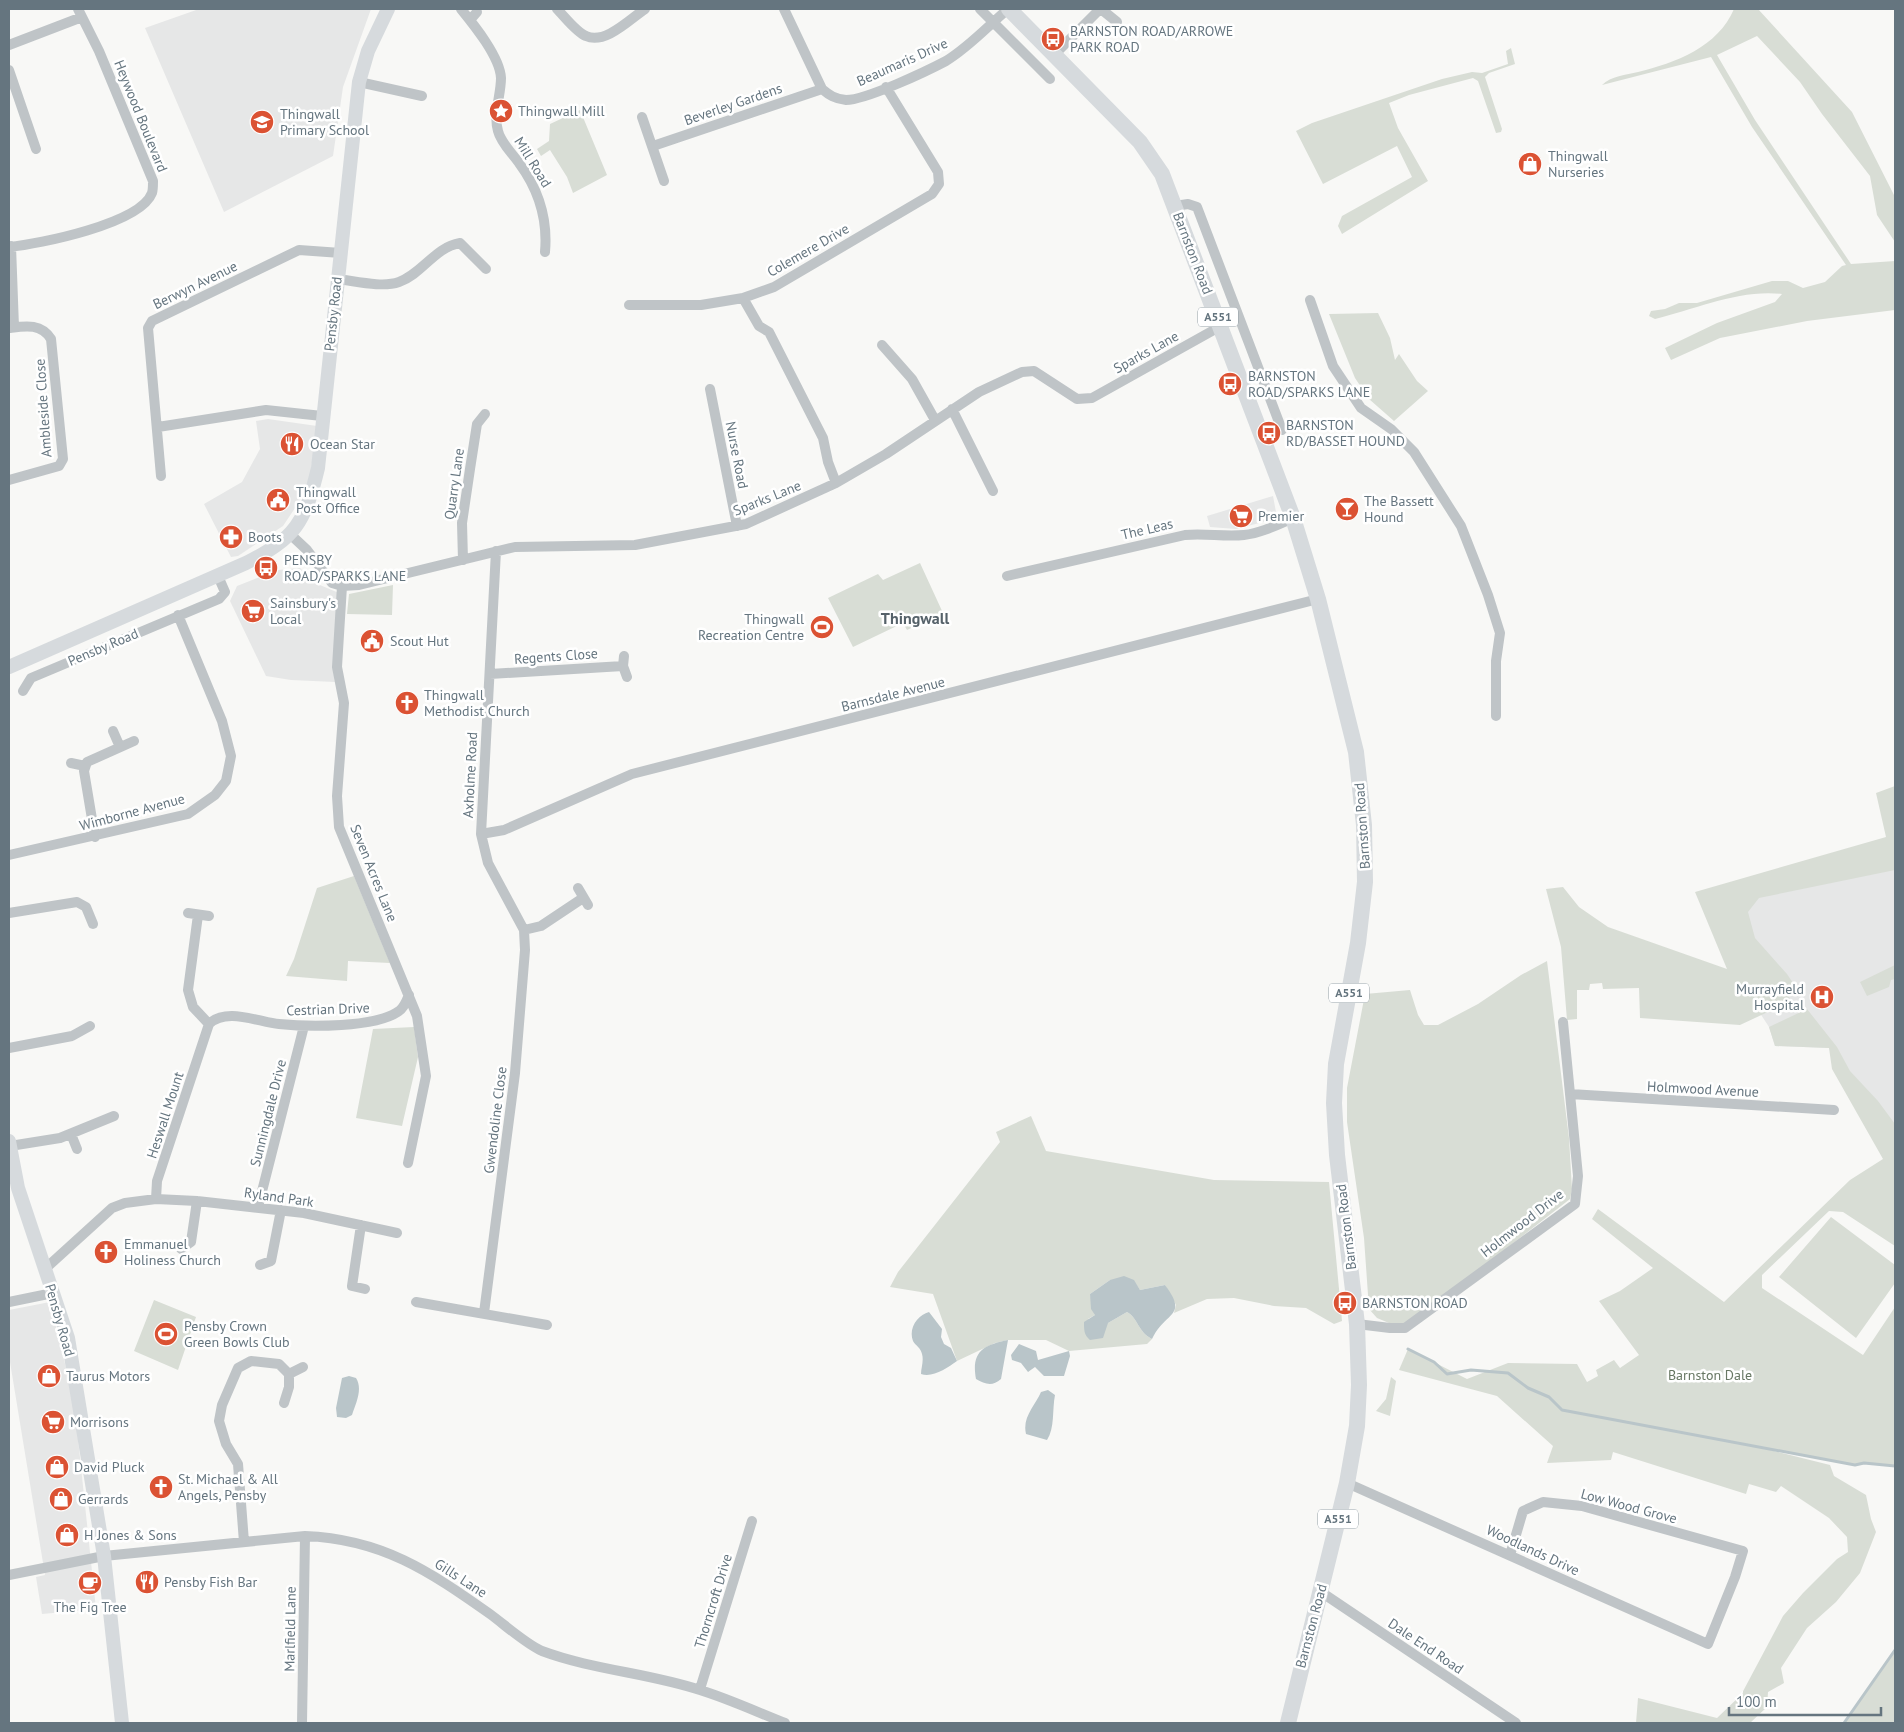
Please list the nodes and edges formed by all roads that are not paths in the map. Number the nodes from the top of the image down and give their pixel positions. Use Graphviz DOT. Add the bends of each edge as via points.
graph roads {
  1 [pos="388,9"];
  2 [pos="461,9"];
  3 [pos="557,9"];
  4 [pos="645,9"];
  5 [pos="784,9"];
  6 [pos="980,9"];
  7 [pos="1009,9"];
  8 [pos="1101,9"];
  9 [pos="477,12"];
  10 [pos="80,13"];
  11 [pos="470,20"];
  12 [pos="993,22"];
  13 [pos="1116,22"];
  14 [pos="9,45"];
  15 [pos="1055,54"];
  16 [pos="9,70"];
  17 [pos="1050,79"];
  18 [pos="359,82"];
  19 [pos="886,87"];
  20 [pos="822,89"];
  21 [pos="422,96"];
  22 [pos="642,117"];
  23 [pos="653,146"];
  24 [pos="36,149"];
  25 [pos="664,181"];
  26 [pos="1175,206"];
  27 [pos="463,232"];
  28 [pos="460,243"];
  29 [pos="10,247"];
  30 [pos="545,252"];
  31 [pos="340,253"];
  32 [pos="486,269"];
  33 [pos="337,279"];
  34 [pos="743,298"];
  35 [pos="1310,300"];
  36 [pos="629,305"];
  37 [pos="1221,326"];
  38 [pos="11,327"];
  39 [pos="882,346"];
  40 [pos="710,389"];
  41 [pos="952,409"];
  42 [pos="485,414"];
  43 [pos="322,416"];
  44 [pos="935,420"];
  45 [pos="158,428"];
  46 [pos="1282,430"];
  47 [pos="161,476"];
  48 [pos="9,480"];
  49 [pos="836,483"];
  50 [pos="993,491"];
  51 [pos="1293,518"];
  52 [pos="737,526"];
  53 [pos="291,535"];
  54 [pos="496,550"];
  55 [pos="463,560"];
  56 [pos="218,576"];
  57 [pos="1007,576"];
  58 [pos="342,586"];
  59 [pos="1318,599"];
  60 [pos="178,615"];
  61 [pos="9,667"];
  62 [pos="490,674"];
  63 [pos="627,677"];
  64 [pos="23,691"];
  65 [pos="1496,716"];
  66 [pos="113,731"];
  67 [pos="134,741"];
  68 [pos="120,747"];
  69 [pos="71,763"];
  70 [pos="85,766"];
  71 [pos="481,834"];
  72 [pos="95,837"];
  73 [pos="9,855"];
  74 [pos="578,888"];
  75 [pos="9,913"];
  76 [pos="209,916"];
  77 [pos="93,924"];
  78 [pos="524,930"];
  79 [pos="410,995"];
  80 [pos="1563,1022"];
  81 [pos="209,1024"];
  82 [pos="90,1026"];
  83 [pos="304,1026"];
  84 [pos="9,1048"];
  85 [pos="1570,1094"];
  86 [pos="1834,1110"];
  87 [pos="114,1116"];
  88 [pos="71,1134"];
  89 [pos="9,1143"];
  90 [pos="76,1149"];
  91 [pos="408,1163"];
  92 [pos="14,1189"];
  93 [pos="156,1199"];
  94 [pos="197,1200"];
  95 [pos="258,1207"];
  96 [pos="281,1210"];
  97 [pos="360,1225"];
  98 [pos="397,1233"];
  99 [pos="181,1249"];
  100 [pos="260,1265"];
  101 [pos="46,1268"];
  102 [pos="365,1289"];
  103 [pos="53,1293"];
  104 [pos="9,1302"];
  105 [pos="416,1302"];
  106 [pos="484,1313"];
  107 [pos="1357,1324"];
  108 [pos="547,1325"];
  109 [pos="303,1367"];
  110 [pos="289,1374"];
  111 [pos="284,1403"];
  112 [pos="1346,1483"];
  113 [pos="752,1521"];
  114 [pos="305,1536"];
  115 [pos="244,1542"];
  116 [pos="1510,1555"];
  117 [pos="104,1556"];
  118 [pos="9,1575"];
  119 [pos="1321,1592"];
  120 [pos="1708,1644"];
  121 [pos="700,1690"];
  122 [pos="122,1723"];
  123 [pos="302,1723"];
  124 [pos="785,1723"];
  125 [pos="1288,1723"];
  126 [pos="1516,1723"];
  1 -- 18 [label="main road, Pensby Road" via="368,51"];
  2 -- 11 [label="street, Mill Road"];
  3 -- 4 [label="street" via="585,36 596,39"];
  5 -- 20 [label="street"];
  6 -- 12 [label="street"];
  7 -- 12 [label="street, Beaumaris Drive"];
  7 -- 15 [label="main road, Barnston Road / A551"];
  8 -- 13 [label="street"];
  8 -- 15 [label="street"];
  9 -- 11 [label="street"];
  10 -- 14 [label="street, Heywood Boulevard"];
  10 -- 29 [label="street, Heywood Boulevard" via="153,181 152,193 142,204 117,220 86,231"];
  11 -- 30 [label="street, Mill Road" via="499,67 498,131 540,200 547,233"];
  12 -- 17 [label="street"];
  12 -- 19 [label="street, Beaumaris Drive" via="946,61"];
  15 -- 26 [label="main road, Barnston Road / A551" via="1140,142 1162,174"];
  16 -- 24 [label="street"];
  18 -- 21 [label="street"];
  18 -- 31 [label="main road, Pensby Road"];
  19 -- 20 [label="street, Beaumaris Drive" via="846,100 832,97"];
  19 -- 34 [label="street, Colemere Drive" via="938,172 939,184 932,194 774,287"];
  20 -- 23 [label="street, Beverley Gardens"];
  22 -- 23 [label="street"];
  23 -- 25 [label="street"];
  26 -- 37 [label="main road, Barnston Road / A551"];
  26 -- 46 [label="street" via="1188,204 1197,207"];
  27 -- 28 [label="street"];
  28 -- 32 [label="street"];
  28 -- 33 [label="street" via="449,245 399,282 387,284"];
  29 -- 38 [label="street, Ambleside Close"];
  31 -- 33 [label="main road, Pensby Road"];
  31 -- 45 [label="street, Berwyn Avenue" via="299,250 152,321 148,328"];
  33 -- 43 [label="main road, Pensby Road"];
  34 -- 36 [label="street, Colemere Drive" via="701,305"];
  34 -- 49 [label="street" via="759,326 769,332 824,438"];
  35 -- 65 [label="street" via="1333,366 1361,408 1391,429 1414,452 1461,526 1500,633 1496,661"];
  37 -- 41 [label="street, Sparks Lane" via="1092,398 1076,400 1034,371 979,392"];
  37 -- 51 [label="main road, Barnston Road / A551"];
  38 -- 48 [label="street, Ambleside Close" via="36,326 51,338 63,459 59,466 50,470"];
  39 -- 44 [label="street" via="912,379"];
  40 -- 52 [label="street, Nurse Road"];
  41 -- 44 [label="street, Sparks Lane"];
  41 -- 50 [label="street"];
  42 -- 55 [label="street, Quarry Lane" via="477,424 462,522"];
  43 -- 45 [label="street" via="266,410"];
  43 -- 53 [label="main road, Pensby Road" via="318,468 312,492 305,513"];
  44 -- 49 [label="street, Sparks Lane"];
  45 -- 47 [label="street, Berwyn Avenue"];
  49 -- 52 [label="street, Sparks Lane" via="774,513"];
  51 -- 57 [label="street, The Leas" via="1258,532 1185,535"];
  51 -- 59 [label="main road, Barnston Road / A551"];
  52 -- 54 [label="street, Sparks Lane" via="635,545"];
  53 -- 56 [label="main road, Pensby Road" via="272,550"];
  53 -- 58 [label="street" via="332,583"];
  54 -- 55 [label="street, Sparks Lane"];
  54 -- 62 [label="street, Axholme Road"];
  55 -- 58 [label="street, Sparks Lane" via="359,585"];
  56 -- 60 [label="street, Pensby Road" via="225,592 219,599"];
  56 -- 61 [label="main road, Pensby Road"];
  58 -- 79 [label="street, Seven Acres Lane" via="337,667 344,703 337,796 339,827"];
  59 -- 71 [label="street, Barnsdale Avenue" via="632,774 504,830"];
  59 -- 107 [label="main road, Barnston Road / A551" via="1356,752 1364,825 1365,882 1358,943 1336,1064 1334,1103"];
  60 -- 64 [label="street, Pensby Road" via="31,678"];
  60 -- 72 [label="street, Wimborne Avenue" via="222,722 231,756 226,781 216,795 188,814"];
  62 -- 63 [label="street, Regents Close" via="624,661"];
  62 -- 71 [label="street, Axholme Road"];
  66 -- 68 [label="street"];
  67 -- 68 [label="street"];
  68 -- 70 [label="street" via="87,762"];
  69 -- 70 [label="street"];
  70 -- 72 [label="street"];
  71 -- 78 [label="street, Axholme Road" via="488,863"];
  72 -- 73 [label="street, Wimborne Avenue"];
  74 -- 78 [label="street" via="586,902 541,926"];
  75 -- 77 [label="street" via="77,902 86,907"];
  76 -- 81 [label="street" via="193,914 188,990 193,1007"];
  78 -- 106 [label="street, Gwendoline Close" via="526,950 515,1073"];
  79 -- 83 [label="street, Cestrian Drive" via="400,1010 379,1021"];
  79 -- 91 [label="street, Seven Acres Lane" via="417,1016 426,1076"];
  80 -- 85 [label="street, Holmwood Drive"];
  81 -- 83 [label="street, Cestrian Drive" via="219,1016 228,1016"];
  81 -- 93 [label="street, Heswall Mount" via="157,1181"];
  82 -- 84 [label="street" via="72,1036"];
  83 -- 95 [label="street, Sunningdale Drive"];
  85 -- 86 [label="street, Holmwood Avenue"];
  85 -- 107 [label="street, Holmwood Drive" via="1578,1176 1575,1204 1405,1328"];
  87 -- 88 [label="street"];
  88 -- 89 [label="street"];
  88 -- 90 [label="street"];
  89 -- 92 [label="main road, Pensby Road"];
  92 -- 101 [label="main road, Pensby Road"];
  93 -- 94 [label="street, Ryland Park"];
  93 -- 101 [label="street" via="112,1208"];
  94 -- 95 [label="street, Ryland Park"];
  94 -- 99 [label="street" via="194,1246"];
  95 -- 96 [label="street, Ryland Park"];
  96 -- 97 [label="street, Ryland Park"];
  96 -- 100 [label="street" via="275,1264"];
  97 -- 98 [label="street, Ryland Park"];
  97 -- 102 [label="street" via="352,1286"];
  101 -- 103 [label="main road, Pensby Road"];
  103 -- 104 [label="street"];
  103 -- 117 [label="main road, Pensby Road" via="69,1346"];
  105 -- 106 [label="street"];
  106 -- 108 [label="street"];
  107 -- 112 [label="main road, Barnston Road / A551" via="1357,1426"];
  109 -- 110 [label="street"];
  110 -- 111 [label="street"];
  110 -- 115 [label="street" via="279,1364 250,1361 238,1368 222,1405 219,1421 226,1444 238,1464"];
  112 -- 116 [label="street, Woodlands Drive"];
  112 -- 119 [label="main road, Barnston Road / A551"];
  113 -- 121 [label="street, Thorncroft Drive"];
  114 -- 115 [label="street, Gills Lane"];
  114 -- 121 [label="street, Gills Lane" via="332,1537 404,1559 449,1585 540,1650 585,1664"];
  114 -- 123 [label="street, Marlfield Lane"];
  115 -- 117 [label="street, Gills Lane"];
  116 -- 120 [label="street, Woodlands Drive"];
  116 -- 120 [label="street, Low Wood Grove" via="1524,1511 1543,1502 1582,1506 1743,1551"];
  117 -- 118 [label="street, Gills Lane"];
  117 -- 122 [label="main road, Pensby Road"];
  119 -- 125 [label="main road, Barnston Road / A551"];
  119 -- 126 [label="street, Dale End Road"];
  121 -- 124 [label="street, Gills Lane"];
}
